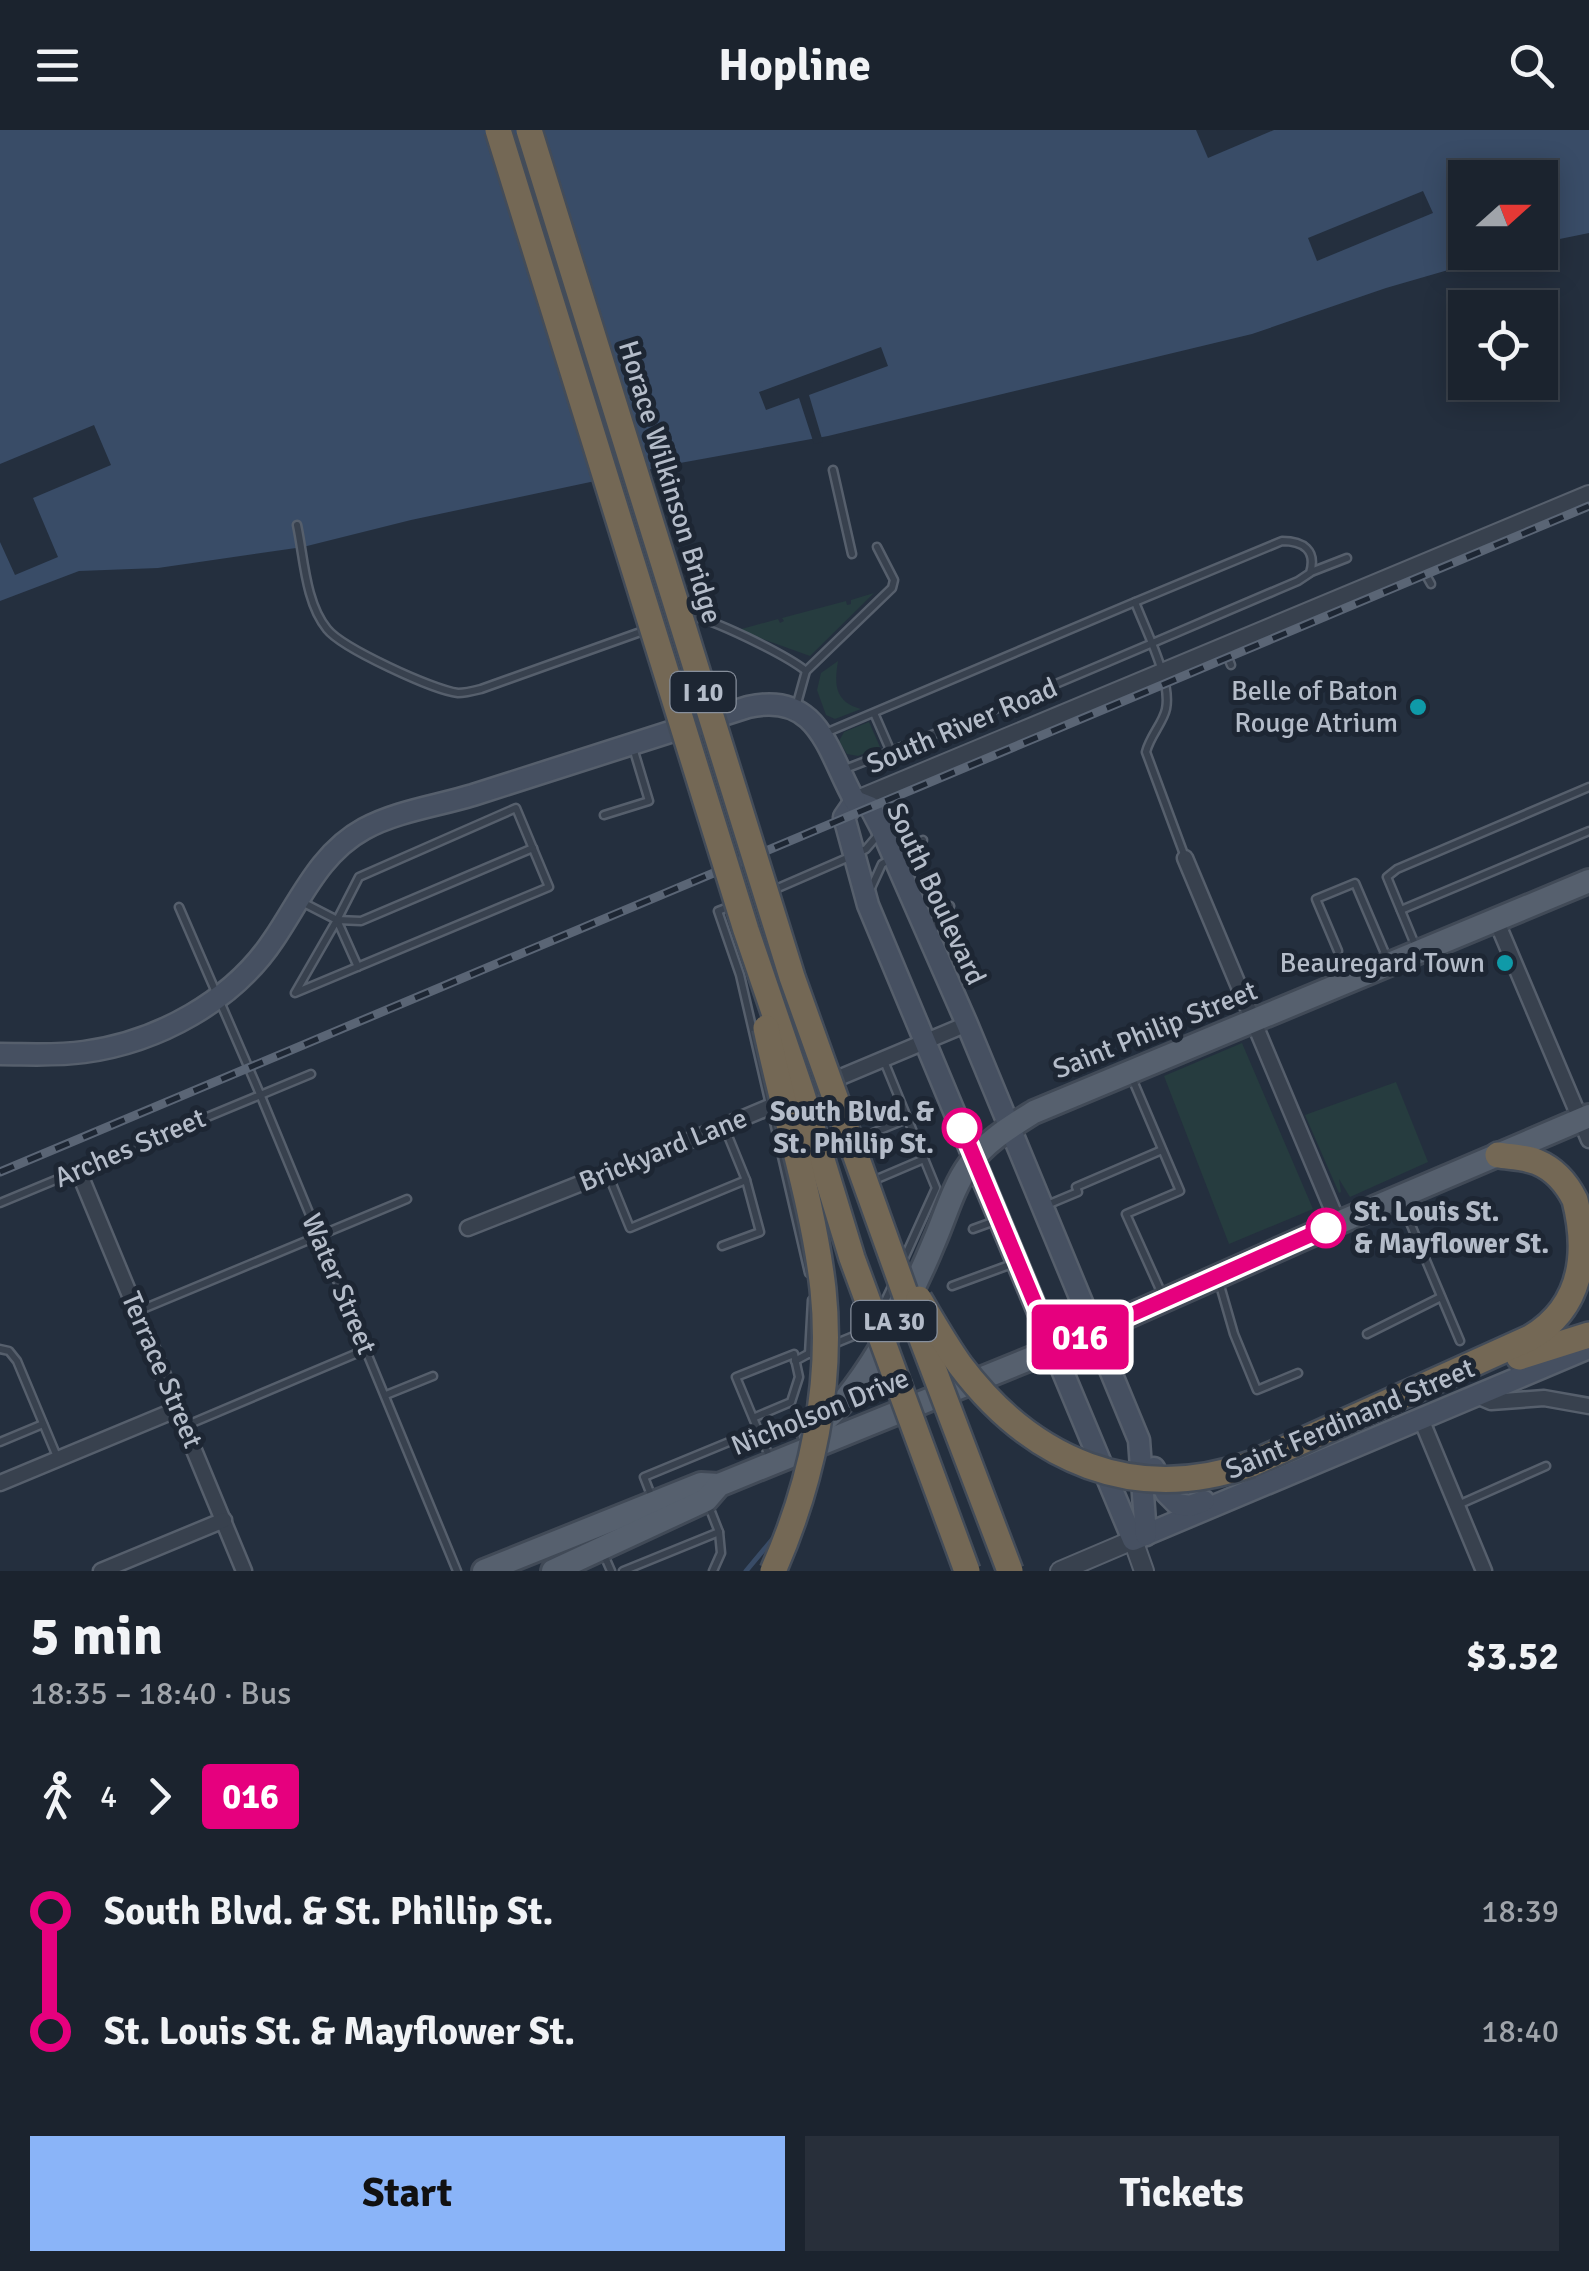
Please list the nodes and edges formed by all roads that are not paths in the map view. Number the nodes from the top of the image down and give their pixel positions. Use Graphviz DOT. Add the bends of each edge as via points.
graph roads {
  1 [pos="498,130"];
  2 [pos="529,130"];
  3 [pos="833,470"];
  4 [pos="1589,495"];
  5 [pos="297,525"];
  6 [pos="877,547"];
  7 [pos="852,554"];
  8 [pos="1346,558"];
  9 [pos="1420,565"];
  10 [pos="1310,573"];
  11 [pos="1432,584"];
  12 [pos="1135,602"];
  13 [pos="671,622"];
  14 [pos="656,627"];
  15 [pos="1150,643"];
  16 [pos="1224,647"];
  17 [pos="1231,665"];
  18 [pos="806,671"];
  19 [pos="1161,673"];
  20 [pos="796,708"];
  21 [pos="874,713"];
  22 [pos="822,735"];
  23 [pos="632,744"];
  24 [pos="890,752"];
  25 [pos="839,772"];
  26 [pos="1589,788"];
  27 [pos="855,800"];
  28 [pos="604,815"];
  29 [pos="881,828"];
  30 [pos="1589,830"];
  31 [pos="923,840"];
  32 [pos="533,848"];
  33 [pos="854,855"];
  34 [pos="892,856"];
  35 [pos="1186,858"];
  36 [pos="1589,881"];
  37 [pos="299,900"];
  38 [pos="950,906"];
  39 [pos="179,908"];
  40 [pos="870,910"];
  41 [pos="1401,910"];
  42 [pos="338,920"];
  43 [pos="1496,920"];
  44 [pos="746,930"];
  45 [pos="1338,951"];
  46 [pos="1419,952"];
  47 [pos="1390,965"];
  48 [pos="358,967"];
  49 [pos="218,998"];
  50 [pos="1255,1022"];
  51 [pos="967,1024"];
  52 [pos="926,1042"];
  53 [pos="0,1054"];
  54 [pos="884,1060"];
  55 [pos="1130,1072"];
  56 [pos="310,1074"];
  57 [pos="260,1094"];
  58 [pos="768,1108"];
  59 [pos="908,1119"];
  60 [pos="724,1126"];
  61 [pos="1586,1126"];
  62 [pos="1009,1127"];
  63 [pos="1162,1150"];
  64 [pos="818,1154"];
  65 [pos="1498,1155"];
  66 [pos="974,1158"];
  67 [pos="924,1159"];
  68 [pos="801,1162"];
  69 [pos="783,1169"];
  70 [pos="78,1170"];
  71 [pos="608,1172"];
  72 [pos="746,1180"];
  73 [pos="859,1186"];
  74 [pos="843,1193"];
  75 [pos="1400,1198"];
  76 [pos="407,1199"];
  77 [pos="826,1200"];
  78 [pos="0,1203"];
  79 [pos="1043,1206"];
  80 [pos="810,1207"];
  81 [pos="794,1214"];
  82 [pos="1000,1219"];
  83 [pos="1338,1223"];
  84 [pos="468,1228"];
  85 [pos="972,1229"];
  86 [pos="320,1237"];
  87 [pos="722,1246"];
  88 [pos="890,1250"];
  89 [pos="1017,1262"];
  90 [pos="810,1276"];
  91 [pos="1217,1276"];
  92 [pos="952,1286"];
  93 [pos="812,1296"];
  94 [pos="1441,1297"];
  95 [pos="1164,1300"];
  96 [pos="137,1311"];
  97 [pos="1094,1330"];
  98 [pos="1367,1334"];
  99 [pos="1589,1335"];
  100 [pos="1460,1341"];
  101 [pos="1589,1348"];
  102 [pos="0,1349"];
  103 [pos="366,1349"];
  104 [pos="1054,1349"];
  105 [pos="809,1354"];
  106 [pos="795,1361"];
  107 [pos="1461,1370"];
  108 [pos="1298,1373"];
  109 [pos="433,1376"];
  110 [pos="386,1396"];
  111 [pos="1476,1396"];
  112 [pos="1589,1406"];
  113 [pos="178,1408"];
  114 [pos="753,1418"];
  115 [pos="1421,1419"];
  116 [pos="43,1424"];
  117 [pos="185,1426"];
  118 [pos="758,1430"];
  119 [pos="1139,1440"];
  120 [pos="0,1442"];
  121 [pos="58,1459"];
  122 [pos="777,1461"];
  123 [pos="1546,1466"];
  124 [pos="0,1483"];
  125 [pos="713,1492"];
  126 [pos="654,1503"];
  127 [pos="1217,1505"];
  128 [pos="1457,1506"];
  129 [pos="224,1520"];
  130 [pos="719,1532"];
  131 [pos="1139,1538"];
  132 [pos="607,1560"];
  133 [pos="562,1569"];
  134 [pos="101,1571"];
  135 [pos="244,1571"];
  136 [pos="457,1571"];
  137 [pos="484,1571"];
  138 [pos="623,1571"];
  139 [pos="713,1571"];
  140 [pos="773,1571"];
  141 [pos="967,1571"];
  142 [pos="1010,1571"];
  143 [pos="1060,1571"];
  144 [pos="1144,1571"];
  145 [pos="1153,1571"];
  146 [pos="1484,1571"];
  1 -- 44 [label="highway, I 10, bridge"];
  2 -- 88 [label="highway, Horace Wilkinson Bridge / I 10, bridge" via="792,977"];
  3 -- 7 [label="lane"];
  4 -- 9 [label="street, South River Road"];
  5 -- 14 [label="lane" via="326,629 358,652 457,693"];
  6 -- 18 [label="lane" via="892,588"];
  8 -- 10 [label="lane"];
  9 -- 11 [label="lane"];
  9 -- 16 [label="street, South River Road"];
  10 -- 12 [label="lane" via="1308,548 1282,541"];
  10 -- 15 [label="lane"];
  12 -- 15 [label="lane"];
  12 -- 21 [label="lane"];
  13 -- 18 [label="lane" via="696,615"];
  15 -- 19 [label="lane"];
  15 -- 24 [label="lane"];
  16 -- 17 [label="lane"];
  16 -- 19 [label="street, South River Road"];
  18 -- 20 [label="lane"];
  19 -- 27 [label="street, South River Road"];
  19 -- 35 [label="lane" via="1166,712 1146,752"];
  20 -- 22 [label="main road, South River Road"];
  20 -- 23 [label="main road" via="763,704"];
  21 -- 22 [label="lane"];
  21 -- 24 [label="lane"];
  22 -- 25 [label="main road, South River Road"];
  23 -- 28 [label="lane" via="649,801"];
  23 -- 37 [label="main road" via="379,821 332,853"];
  24 -- 25 [label="lane"];
  25 -- 27 [label="main road, South River Road"];
  26 -- 41 [label="lane" via="1397,869 1388,877"];
  27 -- 29 [label="main road, South Boulevard" via="870,807"];
  27 -- 33 [label="main road, South Boulevard" via="844,817"];
  29 -- 33 [label="lane"];
  29 -- 34 [label="main road, South Boulevard"];
  30 -- 41 [label="lane"];
  31 -- 34 [label="lane"];
  32 -- 42 [label="lane" via="361,921"];
  32 -- 42 [label="lane" via="516,808 359,877"];
  32 -- 48 [label="lane" via="549,887"];
  33 -- 40 [label="main road, South Boulevard"];
  33 -- 58 [label="lane" via="718,911 740,975"];
  34 -- 40 [label="lane" via="872,881"];
  34 -- 51 [label="main road, South Boulevard"];
  35 -- 50 [label="street"];
  36 -- 43 [label="main road, Saint Philip Street"];
  37 -- 42 [label="lane"];
  37 -- 49 [label="main road" via="254,968"];
  38 -- 51 [label="lane" via="938,912 933,926"];
  39 -- 49 [label="lane, Water Street"];
  40 -- 52 [label="main road, South Boulevard"];
  41 -- 46 [label="lane"];
  42 -- 48 [label="lane"];
  42 -- 48 [label="lane" via="295,994"];
  43 -- 46 [label="main road, Saint Philip Street"];
  43 -- 61 [label="street"];
  44 -- 140 [label="highway, bridge" via="825,1312 814,1447"];
  44 -- 141 [label="highway, I 10, bridge" via="852,1258"];
  45 -- 47 [label="lane" via="1316,899 1355,883"];
  46 -- 47 [label="main road, Saint Philip Street"];
  47 -- 50 [label="main road, Saint Philip Street"];
  49 -- 53 [label="main road" via="165,1027 98,1050"];
  49 -- 57 [label="lane, Water Street"];
  50 -- 55 [label="main road, Saint Philip Street"];
  50 -- 83 [label="street"];
  51 -- 52 [label="street, Brickyard Lane"];
  51 -- 62 [label="main road, South Boulevard"];
  52 -- 54 [label="street, Brickyard Lane"];
  52 -- 66 [label="main road, South Boulevard"];
  54 -- 58 [label="street, Brickyard Lane"];
  54 -- 59 [label="lane"];
  55 -- 62 [label="main road, Saint Philip Street"];
  55 -- 63 [label="lane"];
  56 -- 57 [label="lane, Arches Street"];
  57 -- 70 [label="lane, Arches Street"];
  57 -- 86 [label="lane, Water Street"];
  58 -- 60 [label="street, Brickyard Lane"];
  58 -- 69 [label="lane"];
  59 -- 64 [label="lane"];
  59 -- 67 [label="lane"];
  60 -- 71 [label="street, Brickyard Lane"];
  60 -- 72 [label="lane"];
  61 -- 65 [label="main road, Nicholson Drive"];
  62 -- 66 [label="main road, Saint Philip Street"];
  62 -- 79 [label="main road, South Boulevard"];
  63 -- 79 [label="lane"];
  63 -- 95 [label="lane" via="1180,1191 1126,1214"];
  65 -- 75 [label="main road, Nicholson Drive"];
  65 -- 107 [label="highway" via="1540,1163 1564,1182 1585,1221 1587,1267 1561,1318"];
  66 -- 82 [label="main road, South Boulevard"];
  66 -- 122 [label="main road, LA 30" via="922,1272 854,1391"];
  67 -- 73 [label="lane"];
  67 -- 105 [label="lane" via="936,1188 873,1328"];
  68 -- 69 [label="lane"];
  69 -- 81 [label="lane"];
  70 -- 78 [label="lane, Arches Street"];
  70 -- 96 [label="street, Terrace Street"];
  71 -- 72 [label="lane" via="630,1228"];
  71 -- 84 [label="street, Brickyard Lane"];
  72 -- 87 [label="lane" via="760,1232"];
  74 -- 77 [label="lane"];
  75 -- 83 [label="main road, Nicholson Drive"];
  75 -- 94 [label="lane"];
  76 -- 86 [label="lane"];
  79 -- 97 [label="main road, South Boulevard"];
  80 -- 81 [label="lane"];
  81 -- 90 [label="lane"];
  82 -- 85 [label="lane"];
  82 -- 89 [label="main road, South Boulevard"];
  83 -- 91 [label="main road, Nicholson Drive"];
  86 -- 96 [label="lane"];
  86 -- 103 [label="lane, Water Street"];
  88 -- 107 [label="highway, bridge" via="948,1346 1010,1419 1054,1450 1125,1476 1166,1482 1214,1476"];
  88 -- 142 [label="highway, I 10, bridge"];
  89 -- 92 [label="lane"];
  89 -- 104 [label="main road, South Boulevard"];
  91 -- 95 [label="main road, Nicholson Drive"];
  91 -- 108 [label="lane" via="1257,1390"];
  93 -- 105 [label="lane"];
  94 -- 98 [label="lane"];
  94 -- 100 [label="lane"];
  95 -- 97 [label="main road, Nicholson Drive"];
  96 -- 113 [label="street, Terrace Street"];
  97 -- 104 [label="main road, Nicholson Drive"];
  97 -- 119 [label="main road, South Boulevard"];
  99 -- 107 [label="highway"];
  101 -- 111 [label="main road, Saint Ferdinand Street"];
  102 -- 116 [label="lane" via="17,1361"];
  103 -- 110 [label="lane, Water Street"];
  103 -- 117 [label="lane"];
  104 -- 122 [label="main road, Nicholson Drive / LA 30"];
  104 -- 131 [label="main road, South Boulevard"];
  105 -- 106 [label="lane"];
  106 -- 114 [label="lane" via="798,1378 790,1402"];
  106 -- 114 [label="lane" via="794,1354 736,1377"];
  109 -- 110 [label="lane"];
  110 -- 136 [label="lane, Water Street"];
  111 -- 112 [label="street"];
  111 -- 115 [label="main road, Saint Ferdinand Street"];
  113 -- 117 [label="street, Terrace Street"];
  113 -- 121 [label="street"];
  114 -- 118 [label="lane"];
  115 -- 127 [label="main road, Saint Ferdinand Street"];
  115 -- 128 [label="street"];
  116 -- 120 [label="lane"];
  116 -- 121 [label="lane"];
  117 -- 129 [label="street, Terrace Street"];
  118 -- 122 [label="lane"];
  118 -- 126 [label="lane" via="644,1477"];
  119 -- 127 [label="main road" via="1177,1504"];
  119 -- 131 [label="main road, South Boulevard"];
  121 -- 124 [label="street"];
  122 -- 125 [label="main road, Nicholson Drive / LA 30"];
  123 -- 128 [label="lane"];
  125 -- 126 [label="main road, Nicholson Drive / LA 30" via="700,1484"];
  125 -- 130 [label="lane"];
  125 -- 132 [label="main road, Nicholson Drive / LA 30"];
  126 -- 137 [label="main road, Nicholson Drive / LA 30"];
  127 -- 131 [label="main road, Saint Ferdinand Street"];
  128 -- 146 [label="street"];
  129 -- 134 [label="street"];
  129 -- 135 [label="street, Terrace Street"];
  130 -- 138 [label="lane"];
  130 -- 139 [label="lane" via="721,1553"];
  131 -- 143 [label="street"];
  131 -- 144 [label="street, South Boulevard"];
  131 -- 145 [label="street, South Boulevard"];
  132 -- 133 [label="main road, Nicholson Drive / LA 30"];
}
